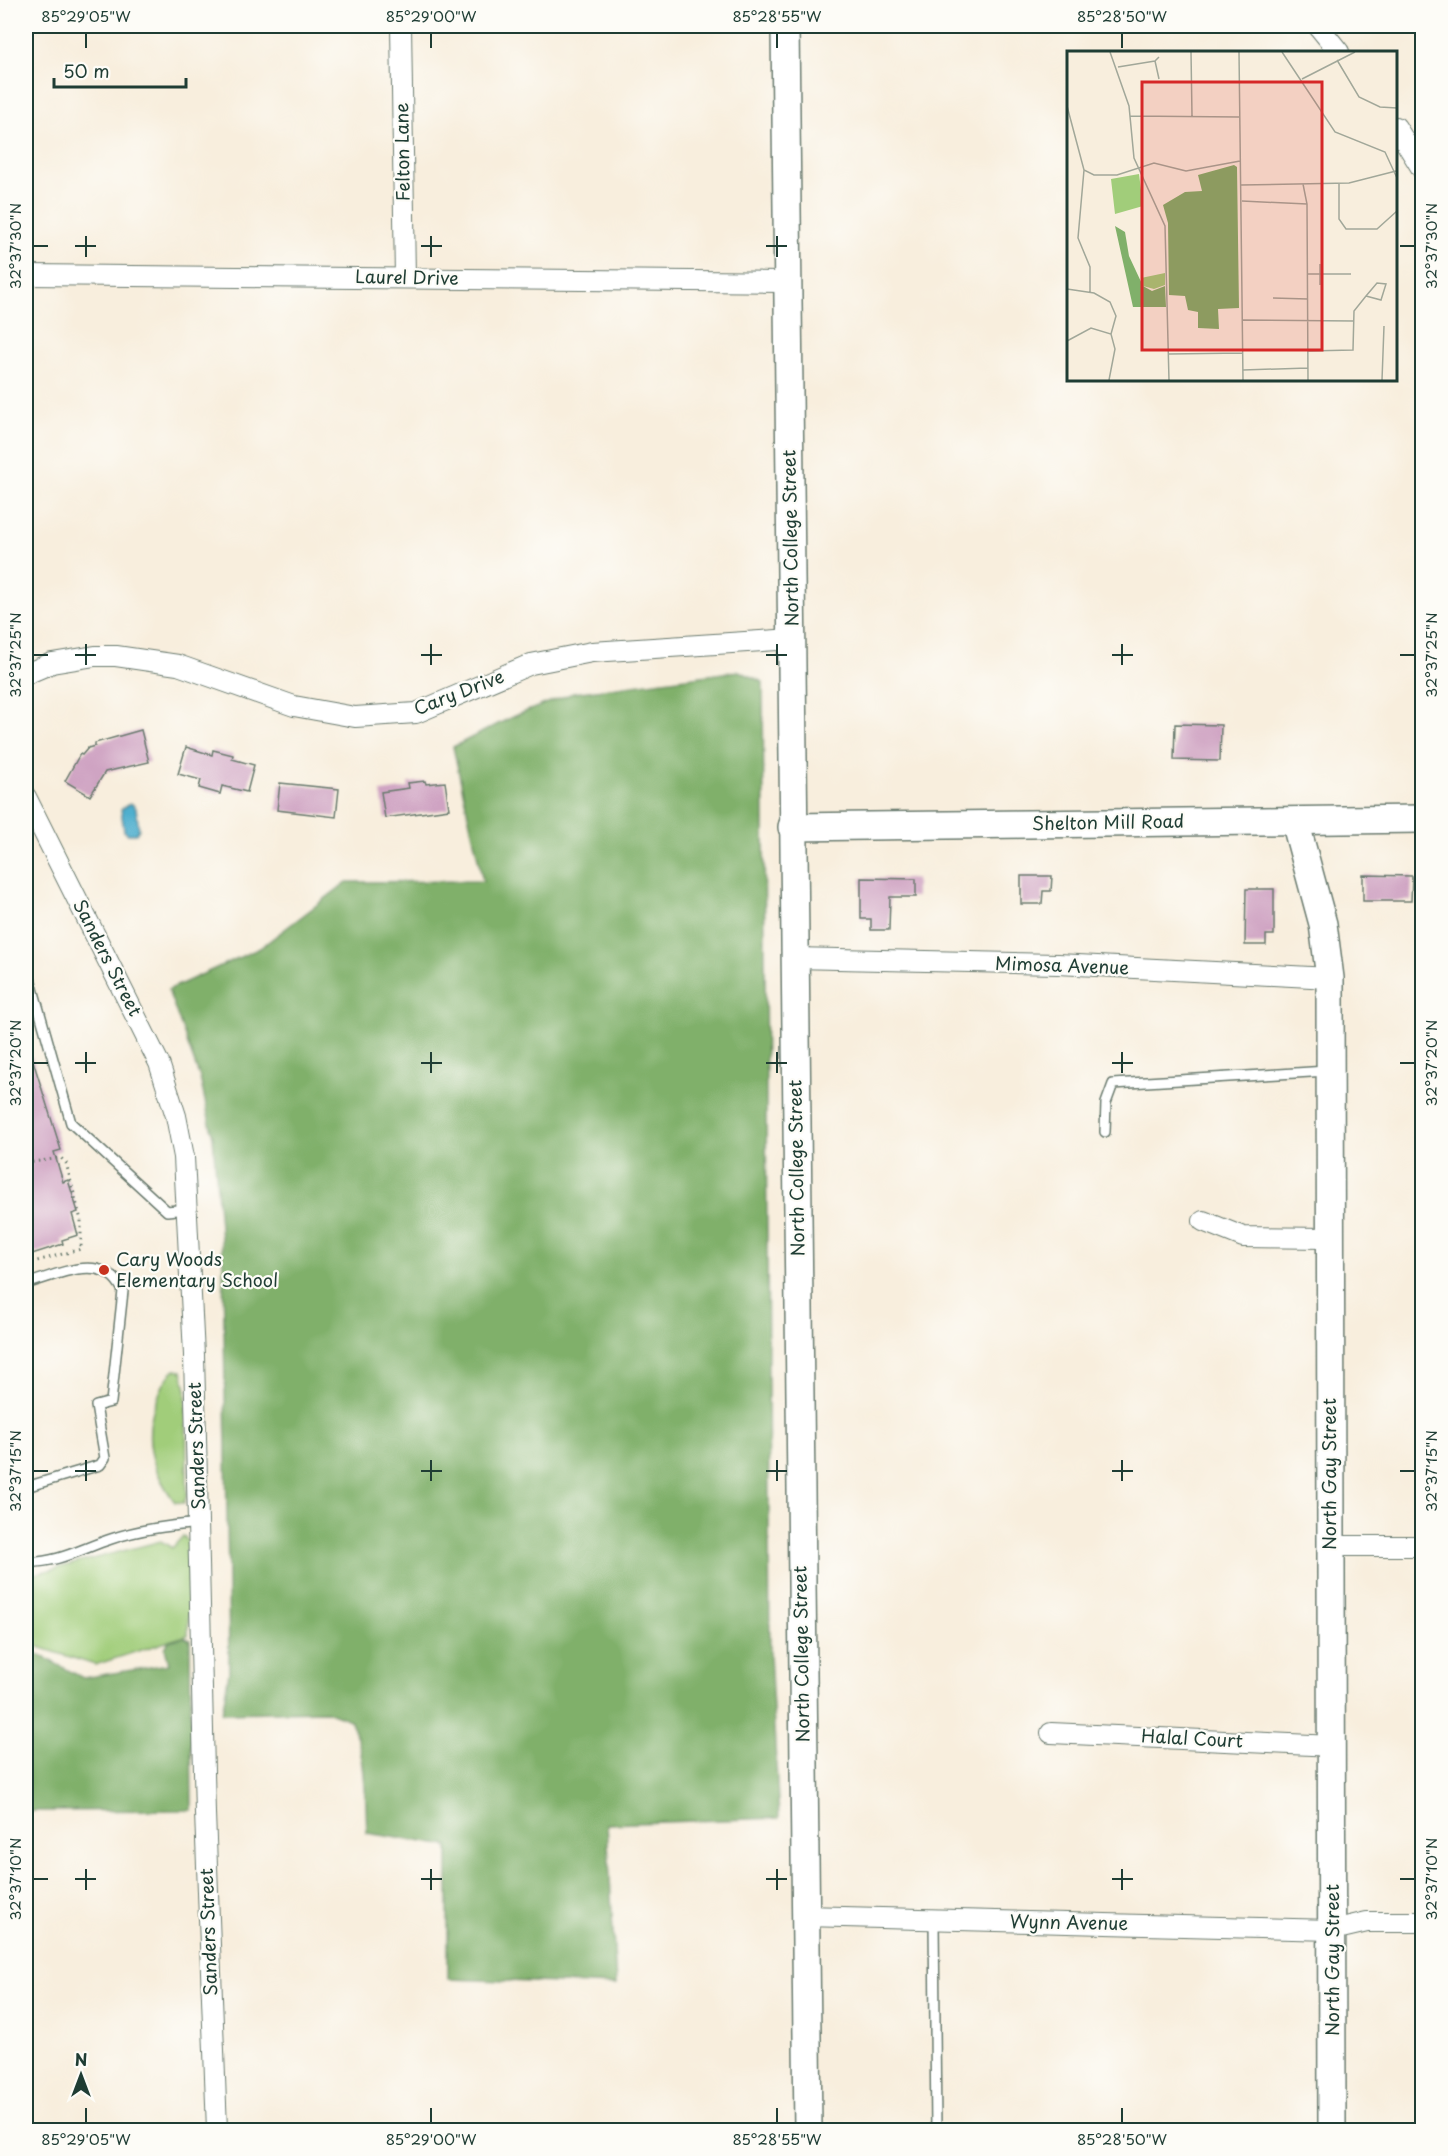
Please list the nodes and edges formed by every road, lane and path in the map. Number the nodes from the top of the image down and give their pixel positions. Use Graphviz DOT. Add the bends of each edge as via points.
graph roads {
  1 [pos="401,26"];
  2 [pos="785,26"];
  3 [pos="1318,26"];
  4 [pos="1338,51"];
  5 [pos="1397,130"];
  6 [pos="1422,169"];
  7 [pos="26,275"];
  8 [pos="405,278"];
  9 [pos="788,282"];
  10 [pos="792,639"];
  11 [pos="26,674"];
  12 [pos="29,805"];
  13 [pos="1422,819"];
  14 [pos="1295,821"];
  15 [pos="792,827"];
  16 [pos="26,832"];
  17 [pos="795,958"];
  18 [pos="26,964"];
  19 [pos="1330,978"];
  20 [pos="1329,1070"];
  21 [pos="1105,1132"];
  22 [pos="26,1163"];
  23 [pos="189,1209"];
  24 [pos="1203,1221"];
  25 [pos="1328,1238"];
  26 [pos="26,1264"];
  27 [pos="26,1284"];
  28 [pos="26,1487"];
  29 [pos="199,1523"];
  30 [pos="1331,1546"];
  31 [pos="1422,1546"];
  32 [pos="26,1562"];
  33 [pos="1051,1733"];
  34 [pos="1333,1746"];
  35 [pos="805,1916"];
  36 [pos="934,1920"];
  37 [pos="1422,1922"];
  38 [pos="1333,1929"];
  39 [pos="217,2130"];
  40 [pos="808,2130"];
  41 [pos="936,2130"];
  42 [pos="1332,2130"];
  1 -- 8 [label="street, Felton Lane"];
  2 -- 9 [label="main road, North College Street"];
  3 -- 4 [label="street"];
  5 -- 6 [label="street"];
  7 -- 8 [label="street, Laurel Drive"];
  8 -- 9 [label="street, Laurel Drive"];
  9 -- 10 [label="main road, North College Street"];
  10 -- 11 [label="street, Cary Drive" via="592,652 531,664 416,713 354,717 294,706 178,665 116,656 52,663"];
  10 -- 15 [label="main road, North College Street"];
  12 -- 16 [label="lane"];
  12 -- 23 [label="street, Sanders Street" via="159,1062 182,1147"];
  13 -- 14 [label="main road, Shelton Mill Road"];
  14 -- 15 [label="main road, Shelton Mill Road"];
  14 -- 19 [label="main road, North Gay Street" via="1323,924"];
  15 -- 17 [label="main road, North College Street"];
  17 -- 19 [label="street, Mimosa Avenue" via="1058,964"];
  17 -- 35 [label="main road, North College Street"];
  18 -- 23 [label="lane" via="72,1123 167,1211"];
  19 -- 20 [label="main road, North Gay Street"];
  20 -- 21 [label="lane" via="1113,1084 1106,1103"];
  20 -- 25 [label="main road, North Gay Street"];
  22 -- 26 [label="path" via="61,1158 66,1163 81,1220 81,1249"];
  23 -- 29 [label="street, Sanders Street"];
  24 -- 25 [label="street" via="1243,1236"];
  25 -- 30 [label="main road, North Gay Street"];
  27 -- 28 [label="lane" via="98,1267 118,1280 123,1291 111,1402 96,1406 105,1458 100,1465"];
  29 -- 32 [label="lane" via="162,1526 112,1538 72,1554"];
  29 -- 39 [label="street, Sanders Street"];
  30 -- 31 [label="street"];
  30 -- 34 [label="main road, North Gay Street"];
  33 -- 34 [label="street, Halal Court"];
  34 -- 38 [label="main road, North Gay Street"];
  35 -- 36 [label="street, Wynn Avenue"];
  35 -- 40 [label="main road, North College Street"];
  36 -- 38 [label="street, Wynn Avenue"];
  36 -- 41 [label="lane"];
  37 -- 38 [label="street, Wynn Avenue" via="1367,1922"];
  38 -- 42 [label="main road, North Gay Street"];
}
